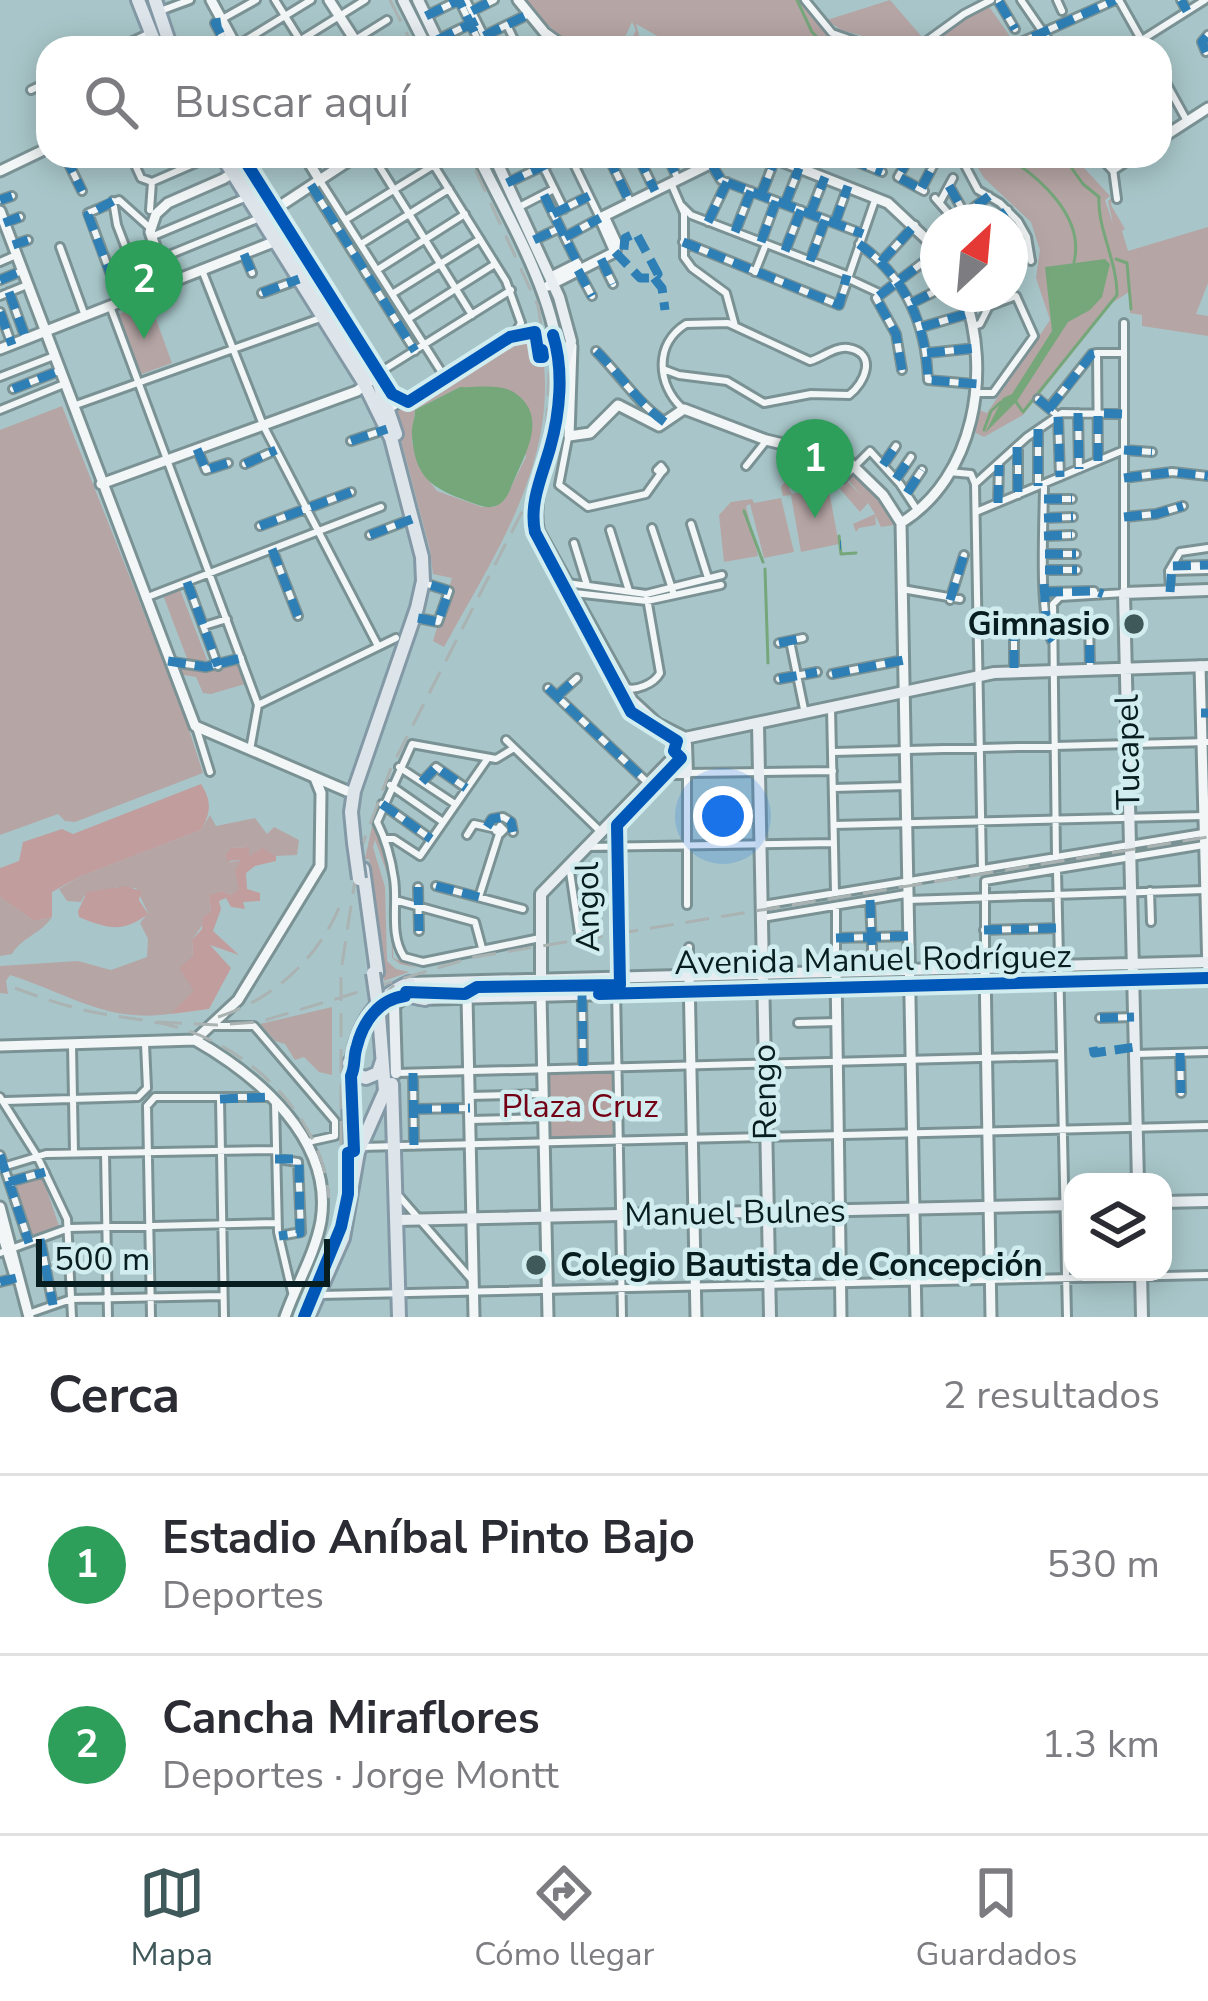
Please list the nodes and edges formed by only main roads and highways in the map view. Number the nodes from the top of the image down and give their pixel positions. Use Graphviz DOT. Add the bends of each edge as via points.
graph roads {
  1 [pos="138,0"];
  2 [pos="403,0"];
  3 [pos="418,0"];
  4 [pos="157,6"];
  5 [pos="152,36"];
  6 [pos="167,36"];
  7 [pos="429,36"];
  8 [pos="432,36"];
  9 [pos="239,168"];
  10 [pos="239,168"];
  11 [pos="484,168"];
  12 [pos="500,168"];
  13 [pos="521,207"];
  14 [pos="506,213"];
  15 [pos="266,214"];
  16 [pos="526,224"];
  17 [pos="512,227"];
  18 [pos="279,236"];
  19 [pos="547,282"];
  20 [pos="565,319"];
  21 [pos="566,370"];
  22 [pos="370,381"];
  23 [pos="1208,590"];
  24 [pos="407,635"];
  25 [pos="1204,666"];
  26 [pos="1126,668"];
  27 [pos="758,724"];
  28 [pos="683,738"];
  29 [pos="659,773"];
  30 [pos="356,838"];
  31 [pos="1208,962"];
  32 [pos="1133,964"];
  33 [pos="763,973"];
  34 [pos="1208,976"];
  35 [pos="541,979"];
  36 [pos="482,980"];
  37 [pos="1133,980"];
  38 [pos="409,983"];
  39 [pos="763,990"];
  40 [pos="541,995"];
  41 [pos="467,997"];
  42 [pos="425,999"];
  43 [pos="385,1007"];
  44 [pos="383,1049"];
  45 [pos="349,1061"];
  46 [pos="396,1073"];
  47 [pos="394,1108"];
  48 [pos="1138,1173"];
  49 [pos="396,1187"];
  50 [pos="1208,1201"];
  51 [pos="1172,1202"];
  52 [pos="1064,1205"];
  53 [pos="351,1207"];
  54 [pos="768,1212"];
  55 [pos="398,1220"];
  56 [pos="1141,1281"];
  57 [pos="396,1294"];
  58 [pos="308,1317"];
  59 [pos="396,1317"];
  60 [pos="770,1317"];
  61 [pos="1142,1317"];
  1 -- 5 [label="main road"];
  2 -- 7 [label="main road"];
  3 -- 8 [label="main road"];
  4 -- 6 [label="main road"];
  9 -- 15 [label="main road" via="248,197"];
  10 -- 15 [label="main road"];
  11 -- 14 [label="main road"];
  12 -- 13 [label="main road"];
  13 -- 14 [label="main road"];
  13 -- 16 [label="main road"];
  14 -- 17 [label="main road"];
  15 -- 18 [label="main road"];
  16 -- 17 [label="main road"];
  16 -- 19 [label="main road"];
  17 -- 19 [label="main road"];
  18 -- 22 [label="main road"];
  18 -- 22 [label="main road"];
  19 -- 20 [label="main road"];
  19 -- 21 [label="main road"];
  20 -- 21 [label="main road"];
  20 -- 21 [label="main road"];
  21 -- 28 [label="main road" via="536,515 540,536 632,701"];
  22 -- 24 [label="main road" via="423,576"];
  22 -- 24 [label="main road" via="390,410 425,547 427,584"];
  23 -- 26 [label="main road, Tucapel" via="1124,592"];
  24 -- 30 [label="main road" via="358,796"];
  24 -- 30 [label="main road" via="351,792"];
  25 -- 26 [label="main road"];
  26 -- 27 [label="main road" via="978,676"];
  26 -- 32 [label="main road, Tucapel"];
  27 -- 28 [label="main road"];
  27 -- 33 [label="main road, Rengo"];
  28 -- 29 [label="main road"];
  28 -- 29 [label="main road" via="687,773"];
  29 -- 35 [label="main road" via="532,906"];
  30 -- 43 [label="main road, bridge"];
  31 -- 32 [label="main road, Avenida Manuel Rodríguez"];
  32 -- 33 [label="main road, Avenida Manuel Rodríguez"];
  32 -- 37 [label="main road, Tucapel"];
  33 -- 35 [label="main road, Avenida Manuel Rodríguez"];
  33 -- 39 [label="main road, Rengo"];
  34 -- 37 [label="main road, Avenida Manuel Rodríguez"];
  35 -- 36 [label="main road, Avenida Manuel Rodríguez"];
  35 -- 40 [label="main road"];
  36 -- 38 [label="main road, Avenida Manuel Rodríguez"];
  36 -- 41 [label="main road"];
  37 -- 39 [label="main road, Avenida Manuel Rodríguez"];
  37 -- 48 [label="main road, Tucapel"];
  38 -- 43 [label="main road"];
  39 -- 40 [label="main road, Avenida Manuel Rodríguez"];
  39 -- 54 [label="main road, Rengo"];
  40 -- 41 [label="main road, Avenida Manuel Rodríguez"];
  41 -- 42 [label="main road, Avenida Manuel Rodríguez"];
  42 -- 43 [label="main road" via="402,995"];
  43 -- 44 [label="main road"];
  43 -- 45 [label="main road" via="366,1020"];
  43 -- 46 [label="main road"];
  43 -- 47 [label="main road"];
  44 -- 45 [label="main road" via="373,1077 356,1075"];
  44 -- 53 [label="main road" via="386,1091 360,1148"];
  45 -- 53 [label="main road"];
  46 -- 47 [label="main road"];
  47 -- 49 [label="main road"];
  49 -- 55 [label="main road"];
  49 -- 57 [label="main road"];
  50 -- 51 [label="main road"];
  52 -- 54 [label="main road, Manuel Bulnes"];
  53 -- 58 [label="main road"];
  54 -- 55 [label="main road, Manuel Bulnes"];
  54 -- 60 [label="main road, Rengo"];
  55 -- 57 [label="main road"];
  56 -- 61 [label="main road"];
  57 -- 59 [label="main road"];
}
